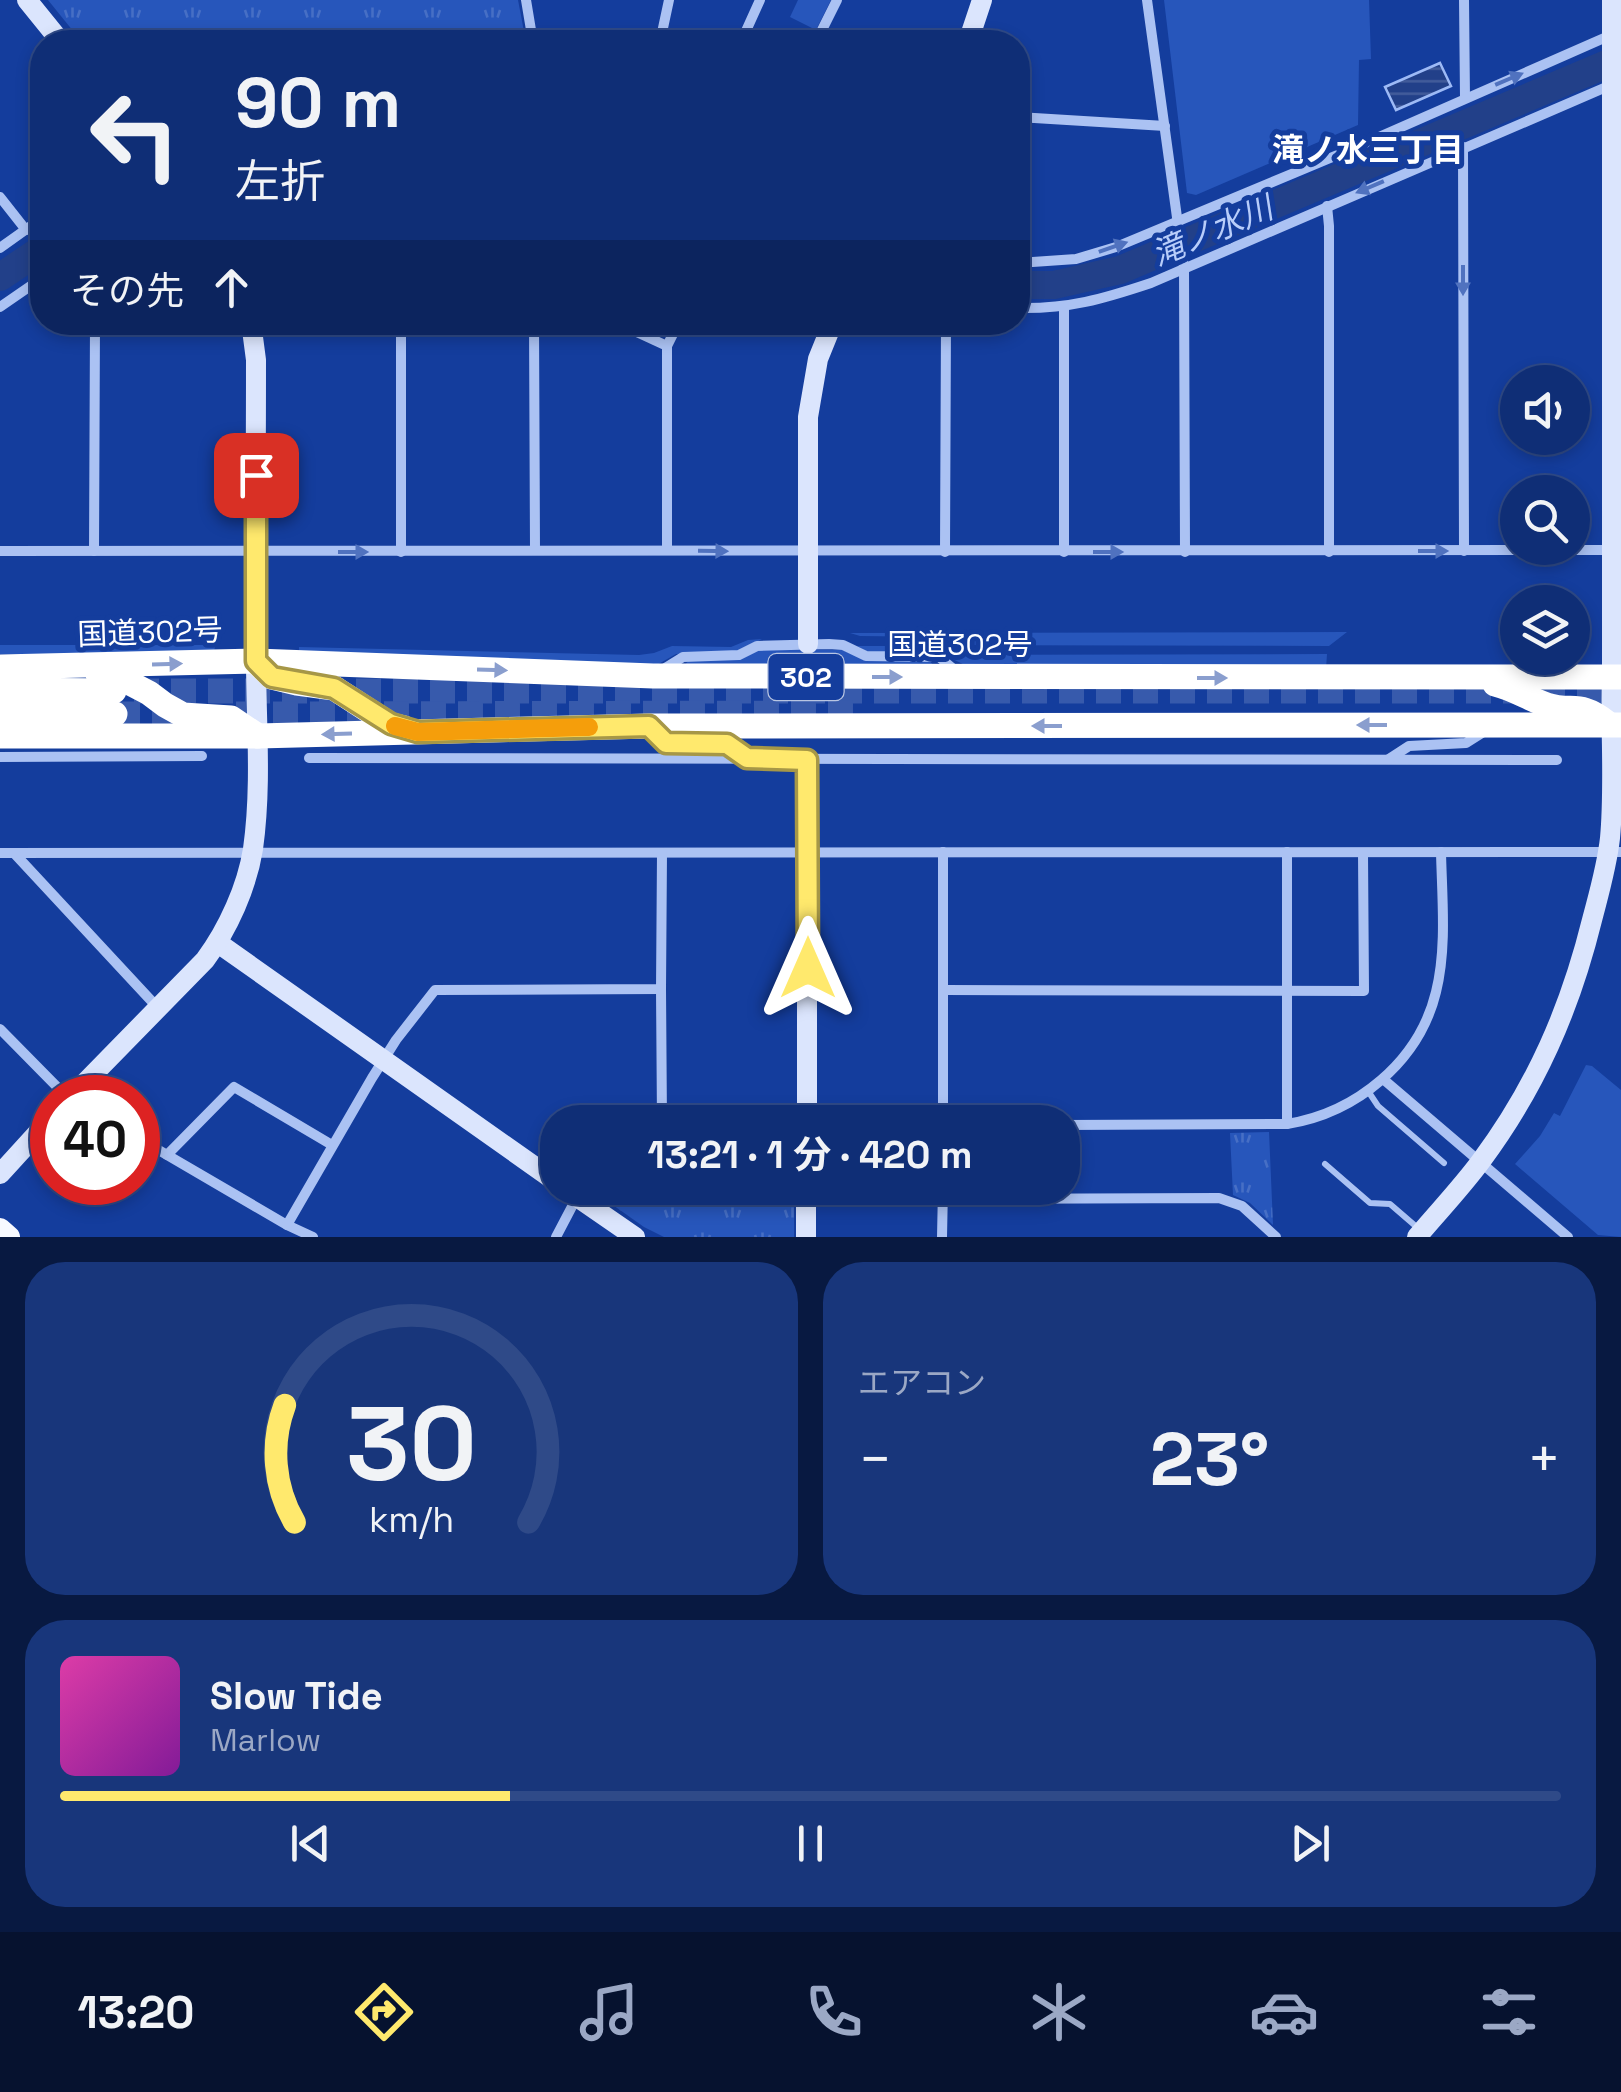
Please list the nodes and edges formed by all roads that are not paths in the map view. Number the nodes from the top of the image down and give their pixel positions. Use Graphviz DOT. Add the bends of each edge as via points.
graph roads {
  1 [pos="27,0"];
  2 [pos="526,0"];
  3 [pos="670,0"];
  4 [pos="760,0"];
  5 [pos="836,0"];
  6 [pos="982,0"];
  7 [pos="1147,0"];
  8 [pos="1464,0"];
  9 [pos="1612,0"];
  10 [pos="51,30"];
  11 [pos="531,30"];
  12 [pos="663,30"];
  13 [pos="746,30"];
  14 [pos="822,30"];
  15 [pos="972,30"];
  16 [pos="1614,37"];
  17 [pos="1615,80"];
  18 [pos="1465,98"];
  19 [pos="1030,118"];
  20 [pos="1165,126"];
  21 [pos="1463,148"];
  22 [pos="0,198"];
  23 [pos="1326,206"];
  24 [pos="1178,222"];
  25 [pos="30,227"];
  26 [pos="26,230"];
  27 [pos="0,248"];
  28 [pos="1030,262"];
  29 [pos="1184,268"];
  30 [pos="30,286"];
  31 [pos="0,307"];
  32 [pos="1030,308"];
  33 [pos="1064,308"];
  34 [pos="95,335"];
  35 [pos="253,335"];
  36 [pos="400,335"];
  37 [pos="534,335"];
  38 [pos="643,335"];
  39 [pos="672,335"];
  40 [pos="828,335"];
  41 [pos="946,335"];
  42 [pos="667,346"];
  43 [pos="535,550"];
  44 [pos="667,550"];
  45 [pos="1616,550"];
  46 [pos="0,551"];
  47 [pos="1464,551"];
  48 [pos="94,552"];
  49 [pos="255,552"];
  50 [pos="401,552"];
  51 [pos="806,552"];
  52 [pos="945,552"];
  53 [pos="1064,552"];
  54 [pos="1184,552"];
  55 [pos="1329,552"];
  56 [pos="808,644"];
  57 [pos="256,661"];
  58 [pos="0,667"];
  59 [pos="68,667"];
  60 [pos="652,676"];
  61 [pos="962,677"];
  62 [pos="1466,678"];
  63 [pos="1618,680"];
  64 [pos="0,690"];
  65 [pos="0,713"];
  66 [pos="1615,725"];
  67 [pos="649,726"];
  68 [pos="1494,726"];
  69 [pos="418,732"];
  70 [pos="0,736"];
  71 [pos="258,736"];
  72 [pos="121,746"];
  73 [pos="202,756"];
  74 [pos="0,757"];
  75 [pos="309,758"];
  76 [pos="747,758"];
  77 [pos="807,760"];
  78 [pos="1388,760"];
  79 [pos="1556,760"];
  80 [pos="0,852"];
  81 [pos="252,852"];
  82 [pos="808,852"];
  83 [pos="943,852"];
  84 [pos="1287,852"];
  85 [pos="1442,852"];
  86 [pos="1614,852"];
  87 [pos="14,853"];
  88 [pos="662,853"];
  89 [pos="1363,853"];
  90 [pos="218,943"];
  91 [pos="661,989"];
  92 [pos="945,990"];
  93 [pos="1287,990"];
  94 [pos="158,1008"];
  95 [pos="0,1029"];
  96 [pos="383,1060"];
  97 [pos="46,1075"];
  98 [pos="92,1075"];
  99 [pos="1383,1079"];
  100 [pos="1368,1091"];
  101 [pos="662,1105"];
  102 [pos="807,1105"];
  103 [pos="944,1105"];
  104 [pos="1287,1124"];
  105 [pos="1080,1125"];
  106 [pos="30,1141"];
  107 [pos="332,1146"];
  108 [pos="160,1151"];
  109 [pos="167,1155"];
  110 [pos="1480,1162"];
  111 [pos="1444,1163"];
  112 [pos="1325,1164"];
  113 [pos="540,1170"];
  114 [pos="0,1174"];
  115 [pos="1080,1195"];
  116 [pos="571,1205"];
  117 [pos="595,1205"];
  118 [pos="806,1205"];
  119 [pos="943,1205"];
  120 [pos="287,1225"];
  121 [pos="0,1228"];
  122 [pos="1419,1234"];
  123 [pos="9,1237"];
  124 [pos="313,1237"];
  125 [pos="556,1237"];
  126 [pos="635,1237"];
  127 [pos="806,1237"];
  128 [pos="942,1237"];
  129 [pos="1276,1237"];
  130 [pos="1568,1237"];
  1 -- 10 [label="street"];
  2 -- 11 [label="street"];
  3 -- 12 [label="street"];
  4 -- 13 [label="street"];
  5 -- 14 [label="street"];
  6 -- 15 [label="street"];
  7 -- 20 [label="street"];
  8 -- 18 [label="street"];
  9 -- 16 [label="street"];
  16 -- 17 [label="street"];
  18 -- 16 [label="street, one-way"];
  17 -- 21 [label="street"];
  17 -- 45 [label="street"];
  18 -- 24 [label="street"];
  19 -- 20 [label="street"];
  20 -- 24 [label="street"];
  21 -- 23 [label="street, one-way"];
  21 -- 47 [label="street, one-way"];
  22 -- 26 [label="street"];
  23 -- 29 [label="street"];
  23 -- 55 [label="street"];
  28 -- 24 [label="street, one-way" via="1076,259"];
  24 -- 29 [label="street"];
  25 -- 26 [label="street"];
  26 -- 27 [label="street"];
  29 -- 33 [label="street"];
  29 -- 54 [label="street"];
  30 -- 31 [label="street"];
  32 -- 33 [label="street"];
  33 -- 53 [label="street"];
  34 -- 48 [label="street"];
  35 -- 49 [label="street"];
  36 -- 50 [label="street"];
  37 -- 43 [label="street"];
  38 -- 42 [label="street"];
  39 -- 42 [label="street"];
  40 -- 51 [label="street" via="808,416"];
  41 -- 52 [label="street"];
  42 -- 44 [label="street"];
  43 -- 44 [label="street"];
  43 -- 50 [label="street"];
  44 -- 51 [label="street, one-way"];
  45 -- 47 [label="street"];
  45 -- 63 [label="street"];
  46 -- 48 [label="street"];
  55 -- 47 [label="street, one-way"];
  48 -- 49 [label="street"];
  49 -- 50 [label="street, one-way"];
  49 -- 57 [label="street"];
  51 -- 52 [label="street"];
  51 -- 56 [label="street"];
  52 -- 53 [label="street"];
  53 -- 54 [label="street, one-way"];
  54 -- 55 [label="street"];
  56 -- 60 [label="street" via="757,646 739,656 683,656"];
  56 -- 61 [label="street" via="843,645 866,656 939,656"];
  59 -- 57 [label="highway, 国道302号 / 302, one-way"];
  57 -- 60 [label="highway, 国道302号 / 302, one-way"];
  57 -- 69 [label="highway" via="272,677 334,688 391,724"];
  57 -- 71 [label="street"];
  58 -- 59 [label="highway, 国道302号 / 302"];
  59 -- 71 [label="highway" via="124,680 183,716 231,718"];
  60 -- 61 [label="highway, 国道302号 / 302, one-way"];
  61 -- 62 [label="highway, 国道302号 / 302, one-way"];
  62 -- 63 [label="highway, 国道302号 / 302"];
  62 -- 66 [label="highway" via="1552,707 1594,712"];
  63 -- 66 [label="street"];
  64 -- 65 [label="highway" via="115,702"];
  66 -- 68 [label="highway, 302"];
  66 -- 86 [label="street"];
  68 -- 67 [label="highway, 302, one-way"];
  67 -- 69 [label="highway, 302"];
  67 -- 76 [label="street" via="666,743 727,744"];
  68 -- 78 [label="street" via="1466,742 1409,746"];
  69 -- 71 [label="highway, 302, one-way"];
  70 -- 72 [label="highway, 302"];
  71 -- 72 [label="highway, 302"];
  71 -- 81 [label="street"];
  72 -- 73 [label="street"];
  72 -- 74 [label="street"];
  75 -- 76 [label="street"];
  76 -- 77 [label="street"];
  77 -- 78 [label="street"];
  77 -- 82 [label="street"];
  78 -- 79 [label="street"];
  80 -- 87 [label="street"];
  81 -- 87 [label="street"];
  81 -- 88 [label="street"];
  81 -- 90 [label="street"];
  82 -- 83 [label="street"];
  82 -- 88 [label="street"];
  82 -- 102 [label="street"];
  83 -- 84 [label="street"];
  83 -- 92 [label="street"];
  84 -- 89 [label="street"];
  84 -- 93 [label="street"];
  85 -- 86 [label="street"];
  85 -- 89 [label="street"];
  85 -- 99 [label="street" via="1436,992 1422,1026"];
  86 -- 110 [label="street" via="1568,1006 1533,1080"];
  87 -- 94 [label="street"];
  88 -- 91 [label="street"];
  89 -- 93 [label="street" via="1364,991"];
  90 -- 94 [label="street"];
  90 -- 96 [label="street"];
  91 -- 96 [label="street" via="436,990"];
  91 -- 101 [label="street"];
  92 -- 93 [label="street"];
  92 -- 103 [label="street"];
  93 -- 104 [label="street"];
  94 -- 98 [label="street"];
  95 -- 97 [label="street"];
  96 -- 107 [label="street"];
  96 -- 113 [label="street"];
  99 -- 100 [label="street"];
  99 -- 110 [label="street"];
  100 -- 104 [label="street"];
  100 -- 111 [label="lane"];
  104 -- 105 [label="street"];
  106 -- 114 [label="street"];
  107 -- 109 [label="street" via="234,1087"];
  107 -- 120 [label="street"];
  108 -- 109 [label="street"];
  109 -- 120 [label="street"];
  110 -- 122 [label="street"];
  110 -- 130 [label="street"];
  112 -- 122 [label="lane" via="1370,1204 1390,1204"];
  115 -- 129 [label="street" via="1219,1198 1242,1206"];
  116 -- 125 [label="street"];
  117 -- 126 [label="street"];
  118 -- 127 [label="street"];
  119 -- 128 [label="street"];
  120 -- 124 [label="street"];
  121 -- 123 [label="main road"];
}
